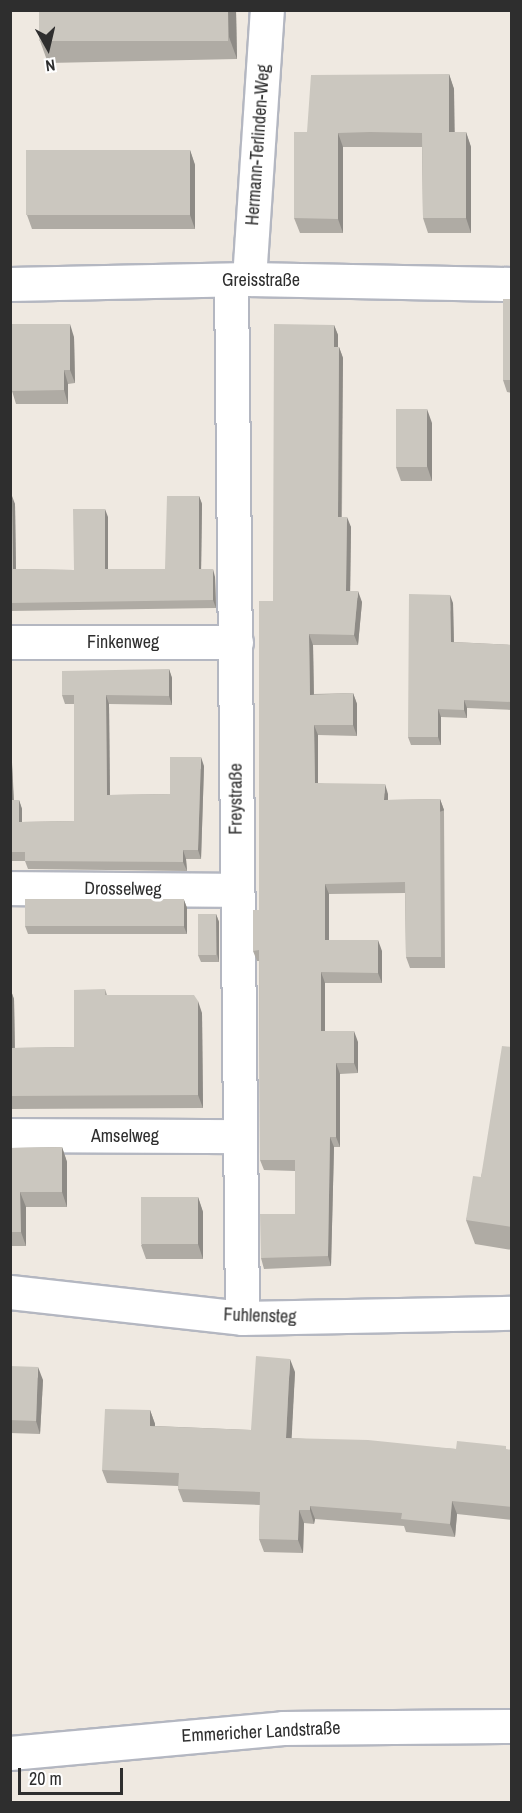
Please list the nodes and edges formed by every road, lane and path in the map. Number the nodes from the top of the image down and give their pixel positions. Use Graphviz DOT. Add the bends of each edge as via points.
graph roads {
  1 [pos="267,10"];
  2 [pos="240,280"];
  3 [pos="10,284"];
  4 [pos="512,284"];
  5 [pos="10,642"];
  6 [pos="236,642"];
  7 [pos="10,888"];
  8 [pos="236,890"];
  9 [pos="10,1135"];
  10 [pos="239,1136"];
  11 [pos="10,1292"];
  12 [pos="512,1313"];
  13 [pos="242,1318"];
  14 [pos="512,1726"];
  15 [pos="10,1753"];
  1 -- 2 [label="street, Hermann-Terlinden-Weg"];
  2 -- 3 [label="street, Greisstraße"];
  2 -- 4 [label="street, Greisstraße"];
  2 -- 6 [label="street, Freystraße"];
  5 -- 6 [label="street, Finkenweg"];
  6 -- 8 [label="street, Freystraße"];
  7 -- 8 [label="street, Drosselweg"];
  8 -- 10 [label="street, Freystraße"];
  9 -- 10 [label="street, Amselweg"];
  10 -- 13 [label="street, Freystraße"];
  11 -- 13 [label="street, Fuhlensteg"];
  12 -- 13 [label="street, Fuhlensteg"];
  14 -- 15 [label="street, Emmericher Landstraße" via="283,1728"];
}
